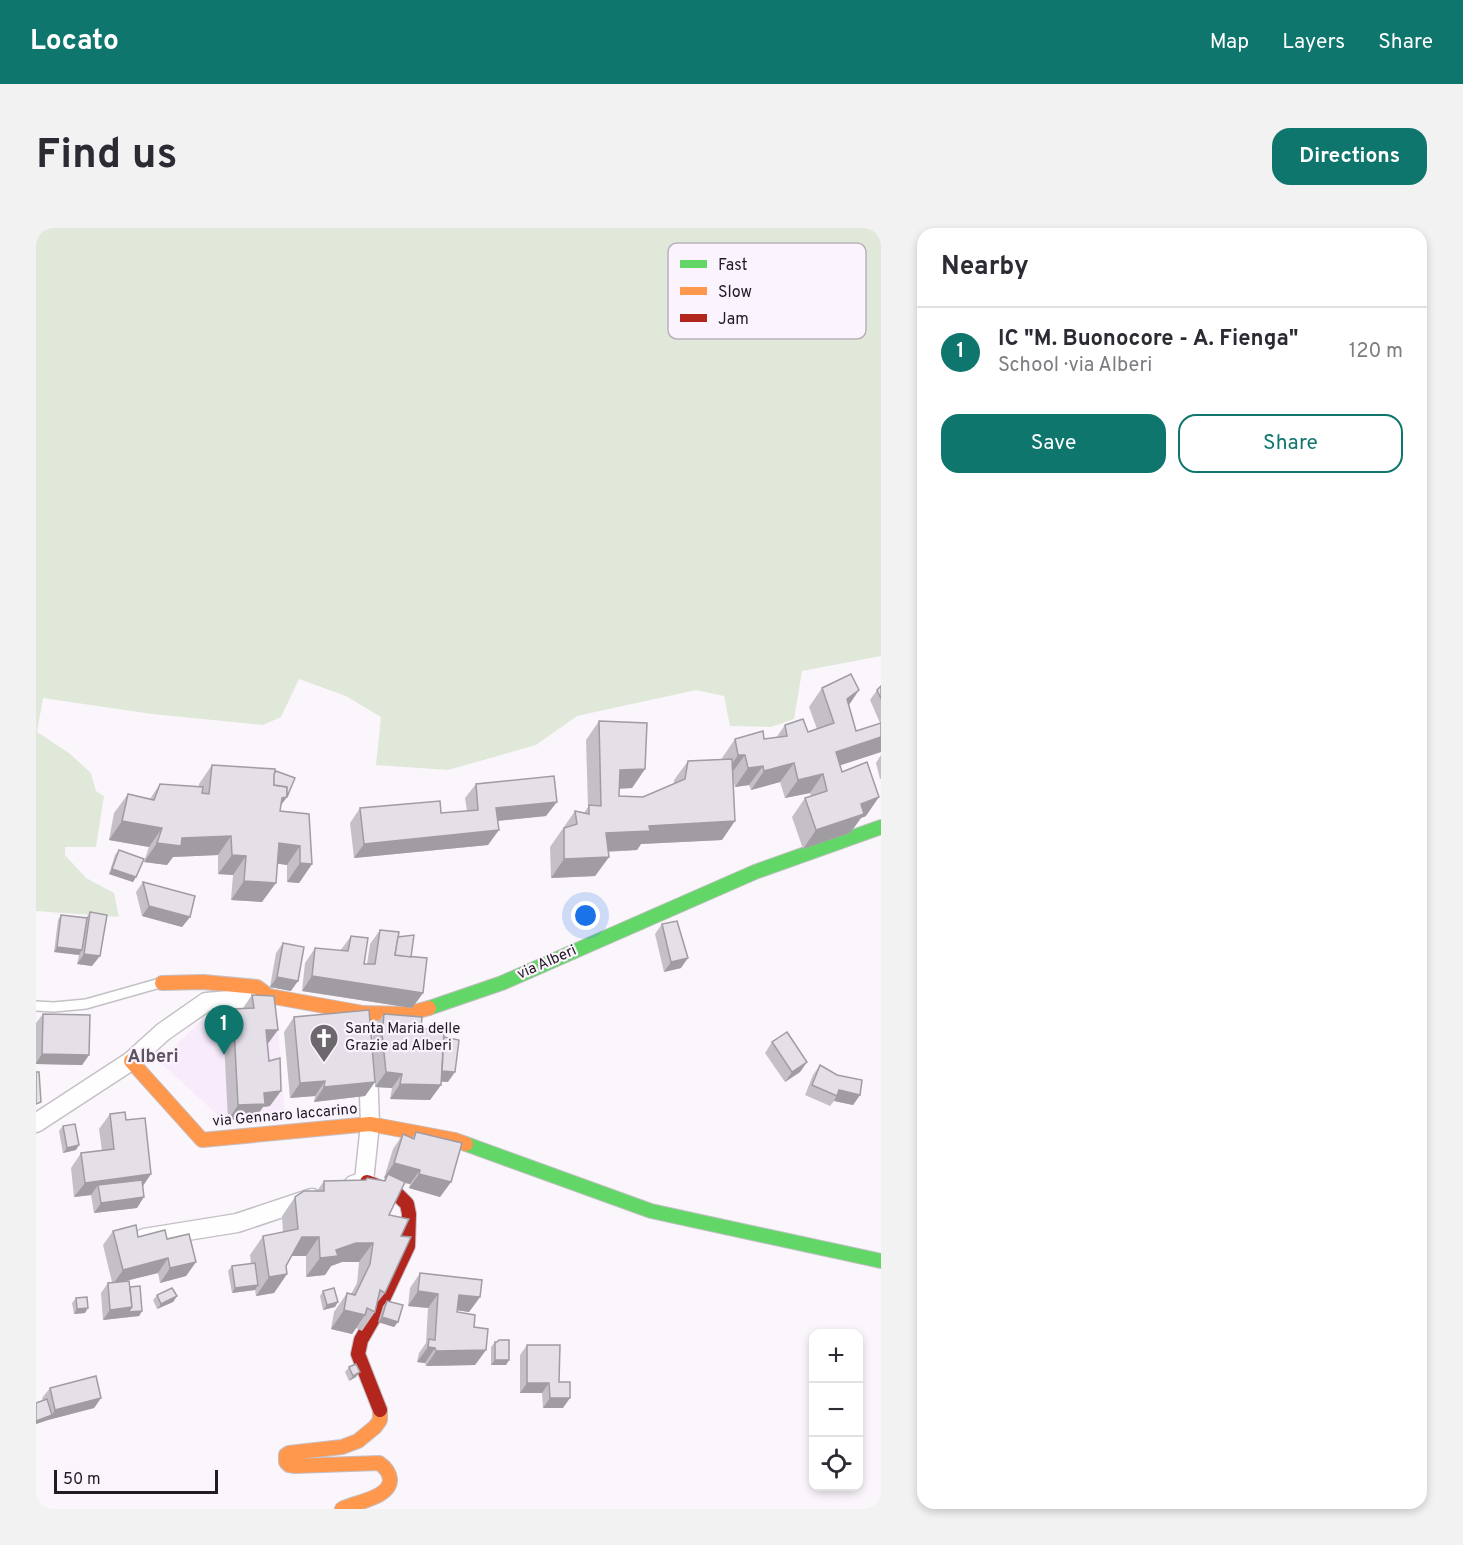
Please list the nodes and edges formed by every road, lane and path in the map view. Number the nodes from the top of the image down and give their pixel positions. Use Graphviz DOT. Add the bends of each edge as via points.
graph roads {
  1 [pos="881,827"];
  2 [pos="162,983"];
  3 [pos="269,996"];
  4 [pos="36,1006"];
  5 [pos="363,1013"];
  6 [pos="131,1061"];
  7 [pos="36,1123"];
  8 [pos="370,1124"];
  9 [pos="364,1181"];
  10 [pos="136,1239"];
  11 [pos="881,1261"];
  12 [pos="342,1509"];
  1 -- 5 [label="street, via Alberi" via="755,872 502,983 407,1014"];
  2 -- 3 [label="street, via Alberi" via="257,987"];
  2 -- 4 [label="lane, via Alberi" via="86,1004"];
  3 -- 5 [label="street, via Alberi"];
  3 -- 6 [label="street, via Alberi" via="206,1002 163,1032"];
  5 -- 8 [label="street"];
  6 -- 7 [label="street, via Alberi"];
  6 -- 8 [label="street, via Gennaro Iaccarino" via="202,1140"];
  8 -- 9 [label="street"];
  8 -- 11 [label="street" via="455,1140 651,1211"];
  9 -- 10 [label="street" via="237,1223"];
  9 -- 12 [label="street" via="398,1194 407,1204 409,1214 408,1246 361,1340 358,1354 380,1410 380,1420 358,1440 342,1447 289,1453 285,1459 295,1466 379,1463 386,1467 390,1474 388,1489"];
}
